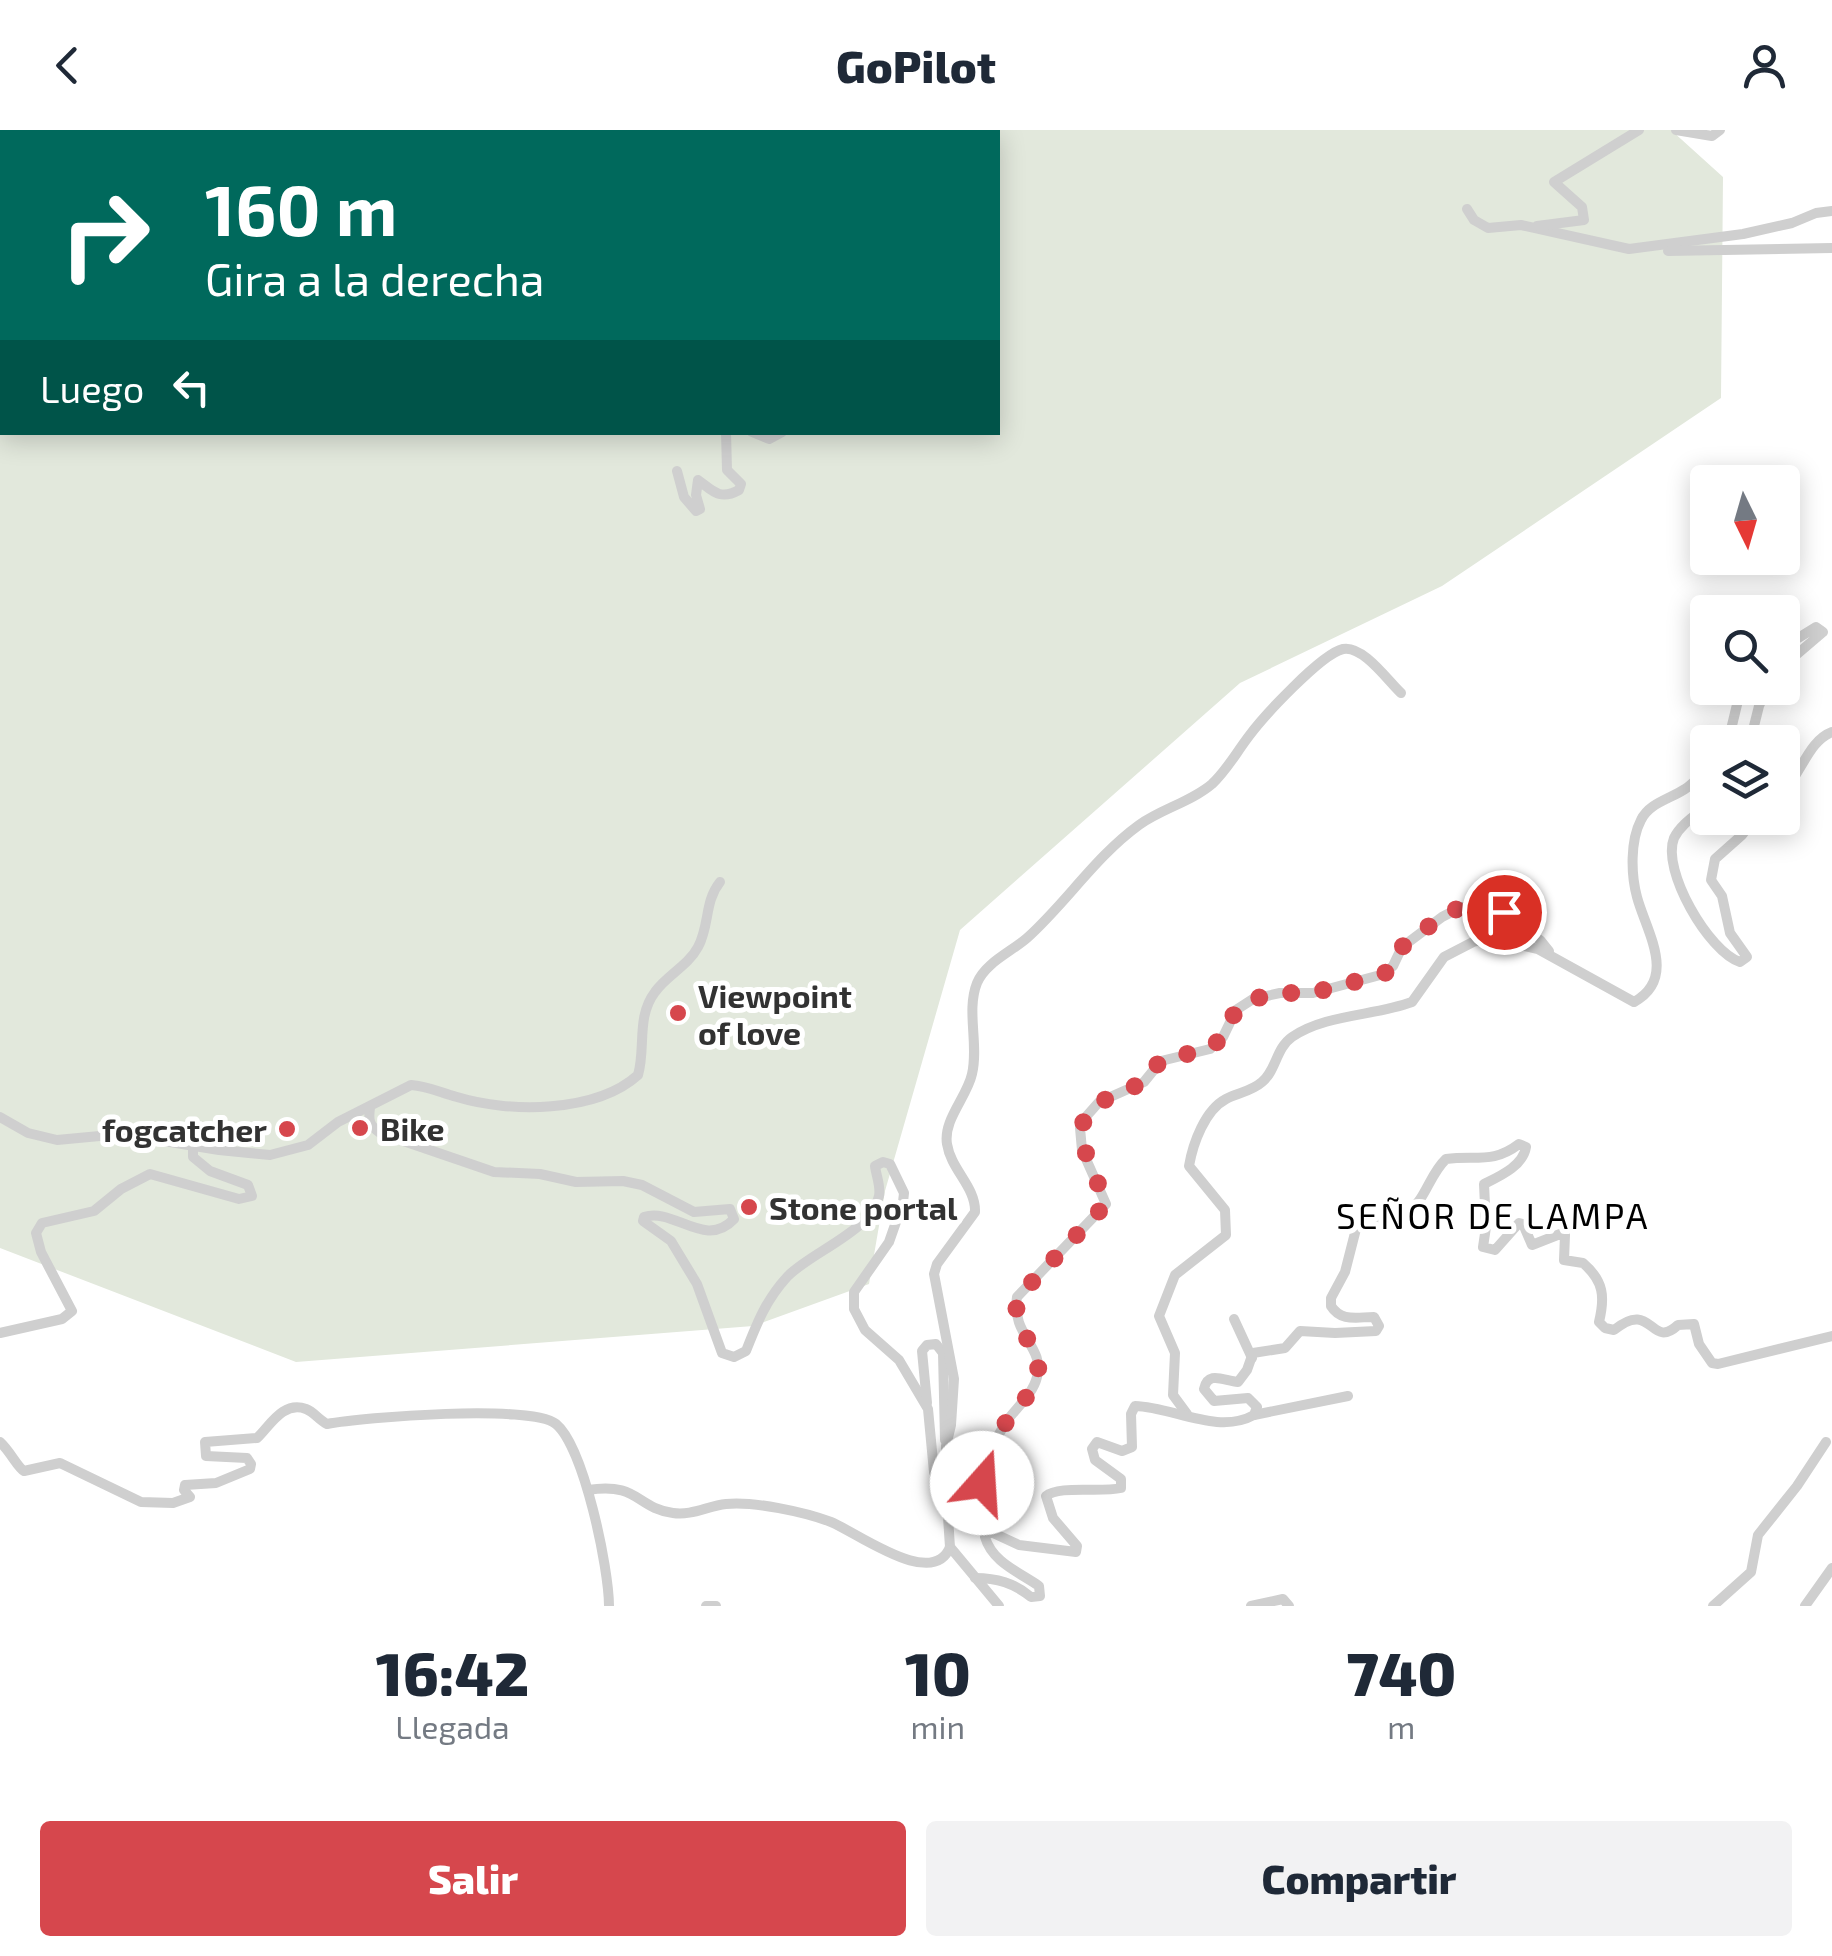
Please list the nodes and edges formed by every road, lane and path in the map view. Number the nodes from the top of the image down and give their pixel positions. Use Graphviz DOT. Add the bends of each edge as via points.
graph roads {
  1 [pos="1639,130"];
  2 [pos="1676,130"];
  3 [pos="1720,130"];
  4 [pos="1468,209"];
  5 [pos="1832,212"];
  6 [pos="1530,228"];
  7 [pos="1832,248"];
  8 [pos="1629,249"];
  9 [pos="726,435"];
  10 [pos="676,471"];
  11 [pos="1800,636"];
  12 [pos="1800,652"];
  13 [pos="1401,694"];
  14 [pos="1832,732"];
  15 [pos="1800,774"];
  16 [pos="1690,786"];
  17 [pos="1690,820"];
  18 [pos="1743,835"];
  19 [pos="720,882"];
  20 [pos="1552,956"];
  21 [pos="370,1108"];
  22 [pos="0,1118"];
  23 [pos="193,1146"];
  24 [pos="1234,1318"];
  25 [pos="0,1332"];
  26 [pos="1832,1336"];
  27 [pos="1252,1358"];
  28 [pos="1348,1396"];
  29 [pos="928,1409"];
  30 [pos="1187,1414"];
  31 [pos="1254,1415"];
  32 [pos="0,1442"];
  33 [pos="1826,1442"];
  34 [pos="946,1446"];
  35 [pos="588,1490"];
  36 [pos="948,1518"];
  37 [pos="987,1534"];
  38 [pos="950,1547"];
  39 [pos="1832,1568"];
  40 [pos="975,1578"];
  41 [pos="610,1606"];
  42 [pos="706,1606"];
  43 [pos="716,1606"];
  44 [pos="999,1606"];
  45 [pos="1251,1606"];
  46 [pos="1289,1606"];
  47 [pos="1714,1606"];
  48 [pos="1805,1606"];
  1 -- 6 [label="street" via="1554,182 1582,207 1584,220"];
  2 -- 3 [label="street" via="1712,136"];
  4 -- 6 [label="street" via="1488,228"];
  5 -- 8 [label="street" via="1744,234"];
  6 -- 8 [label="street"];
  7 -- 8 [label="street"];
  9 -- 10 [label="street" via="727,470 739,490 715,494 698,480 696,512"];
  11 -- 12 [label="street" via="1816,627 1823,632"];
  13 -- 34 [label="street" via="1362,654 1336,652 1309,672 1208,788 1143,822 1107,850 978,981 973,1069 946,1136 975,1212 934,1274 954,1378"];
  14 -- 15 [label="street" via="1816,742"];
  16 -- 20 [label="street" via="1651,808 1636,831 1637,898 1656,947 1647,995 1634,1002"];
  17 -- 18 [label="street" via="1673,840 1674,876 1718,949 1740,962 1748,957 1730,933 1722,896 1710,880 1714,859"];
  19 -- 21 [label="street" via="708,902 698,948 654,992 641,1027 641,1065 628,1084 551,1108 477,1102 411,1086"];
  20 -- 30 [label="street" via="1504,939 1473,942 1444,957 1412,1002 1305,1030 1284,1044 1266,1079 1218,1104 1189,1166 1225,1210 1226,1235 1175,1275 1160,1316 1174,1353 1173,1396"];
  20 -- 37 [label="street" via="1504,912 1461,907 1402,947 1384,974 1312,993 1253,999 1236,1010 1210,1048 1160,1061 1144,1082 1094,1107 1080,1138 1106,1204 1017,1298 1016,1321 1035,1352 1038,1375 1004,1425 984,1471"];
  21 -- 23 [label="street" via="288,1152"];
  21 -- 29 [label="street" via="371,1127 380,1133 494,1172 623,1181 694,1212 730,1209 734,1219 719,1230 689,1228 654,1214 644,1221 670,1241 697,1284 722,1353 734,1358 746,1351 759,1314 789,1274 871,1210 879,1194 875,1166 890,1164 902,1202 889,1242 852,1301 865,1330 899,1360"];
  22 -- 23 [label="street" via="57,1140 120,1134"];
  23 -- 25 [label="street" via="201,1166 248,1186 252,1196 240,1199 150,1174 94,1211 42,1223 36,1233 40,1252 72,1311"];
  24 -- 27 [label="street"];
  26 -- 27 [label="street" via="1718,1364 1700,1344 1694,1324 1662,1334 1628,1318 1614,1330 1604,1328 1604,1291 1583,1262 1564,1260 1565,1235 1532,1245 1519,1223 1495,1250 1483,1247 1482,1189 1525,1155 1519,1144 1504,1156 1446,1159 1408,1213 1356,1229 1331,1306 1348,1318 1374,1317 1376,1331 1300,1331 1286,1348 1259,1350"];
  27 -- 31 [label="street" via="1238,1382 1210,1378 1204,1389 1214,1401 1248,1398 1257,1407"];
  28 -- 31 [label="street"];
  29 -- 34 [label="street" via="922,1350 936,1344 943,1354"];
  29 -- 36 [label="street" via="934,1472"];
  30 -- 31 [label="street" via="1218,1423"];
  30 -- 37 [label="street" via="1135,1406 1132,1448 1097,1442 1092,1448 1095,1460 1121,1479 1121,1488 1047,1494 1049,1510 1076,1552"];
  32 -- 35 [label="street" via="24,1471 60,1463 140,1502 173,1503 190,1497 186,1485 250,1470 247,1458 206,1456 205,1442 257,1438 276,1415 290,1410 307,1409 327,1424 495,1414 558,1426"];
  33 -- 47 [label="street" via="1758,1534 1750,1572"];
  34 -- 36 [label="street"];
  35 -- 38 [label="street" via="617,1488 670,1513 739,1504 812,1517 929,1564 946,1557"];
  35 -- 41 [label="street"];
  36 -- 38 [label="street"];
  37 -- 40 [label="street" via="1001,1561 1041,1593 1035,1598 1016,1585"];
  38 -- 40 [label="street"];
  39 -- 48 [label="street"];
  40 -- 44 [label="street"];
  42 -- 43 [label="street"];
  45 -- 46 [label="street" via="1284,1599"];
}
